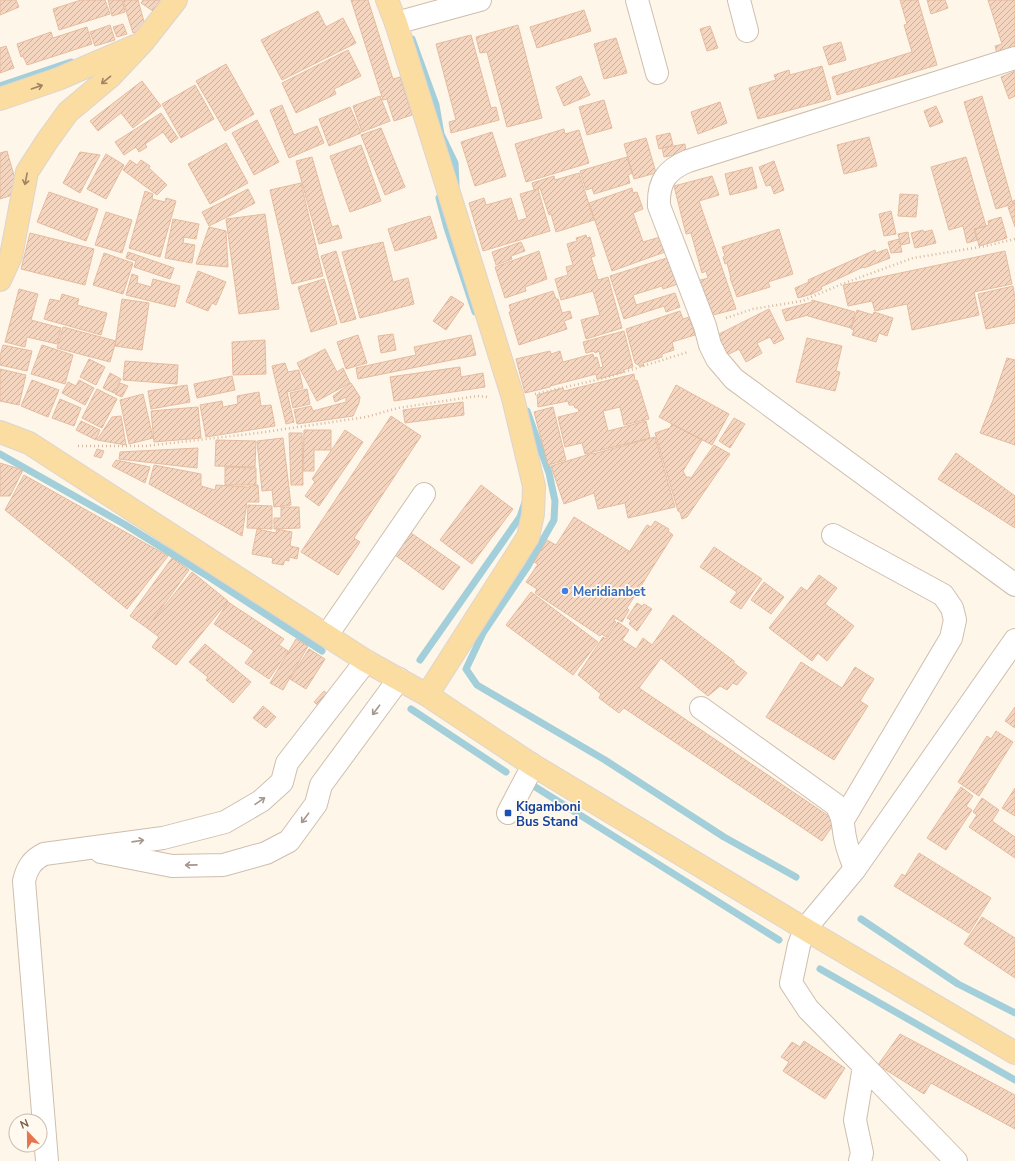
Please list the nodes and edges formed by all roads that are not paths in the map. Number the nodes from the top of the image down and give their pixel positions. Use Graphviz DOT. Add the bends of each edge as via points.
graph roads {
  1 [pos="176,0"];
  2 [pos="388,0"];
  3 [pos="480,0"];
  4 [pos="637,0"];
  5 [pos="739,0"];
  6 [pos="396,23"];
  7 [pos="747,31"];
  8 [pos="143,42"];
  9 [pos="1015,58"];
  10 [pos="657,73"];
  11 [pos="0,99"];
  12 [pos="0,280"];
  13 [pos="0,432"];
  14 [pos="424,494"];
  15 [pos="833,535"];
  16 [pos="1015,585"];
  17 [pos="328,635"];
  18 [pos="1015,640"];
  19 [pos="366,661"];
  20 [pos="399,679"];
  21 [pos="427,695"];
  22 [pos="701,708"];
  23 [pos="531,764"];
  24 [pos="508,813"];
  25 [pos="843,820"];
  26 [pos="85,849"];
  27 [pos="855,869"];
  28 [pos="805,929"];
  29 [pos="1015,1053"];
  30 [pos="864,1066"];
  31 [pos="47,1161"];
  32 [pos="860,1161"];
  33 [pos="956,1161"];
  1 -- 8 [label="main road"];
  2 -- 6 [label="main road"];
  3 -- 6 [label="street"];
  4 -- 10 [label="street"];
  5 -- 7 [label="street"];
  6 -- 21 [label="main road" via="513,398 534,486 533,514 528,538"];
  11 -- 8 [label="main road, one-way" via="58,79"];
  8 -- 12 [label="main road, one-way" via="111,76 68,112 28,172 11,256"];
  9 -- 16 [label="street" via="677,165 668,173 659,194 659,206 717,359 734,379"];
  13 -- 17 [label="main road" via="29,443"];
  14 -- 17 [label="street"];
  15 -- 25 [label="street" via="943,595 952,608 955,620 950,638"];
  17 -- 19 [label="main road"];
  18 -- 27 [label="street"];
  19 -- 20 [label="main road"];
  26 -- 19 [label="street, one-way" via="163,838 225,822 261,801 282,782 287,763"];
  20 -- 21 [label="main road"];
  20 -- 26 [label="street, one-way" via="321,785 316,804 289,841 266,853 223,865 172,866"];
  21 -- 23 [label="main road"];
  22 -- 25 [label="street" via="836,805"];
  23 -- 24 [label="street" via="530,771"];
  23 -- 28 [label="main road"];
  25 -- 27 [label="street" via="846,842"];
  26 -- 31 [label="street" via="44,854 36,858 30,864 24,881"];
  27 -- 28 [label="street"];
  28 -- 29 [label="main road"];
  28 -- 30 [label="street" via="791,983 808,1010"];
  30 -- 32 [label="street" via="855,1120 862,1153"];
  30 -- 33 [label="street"];
}
